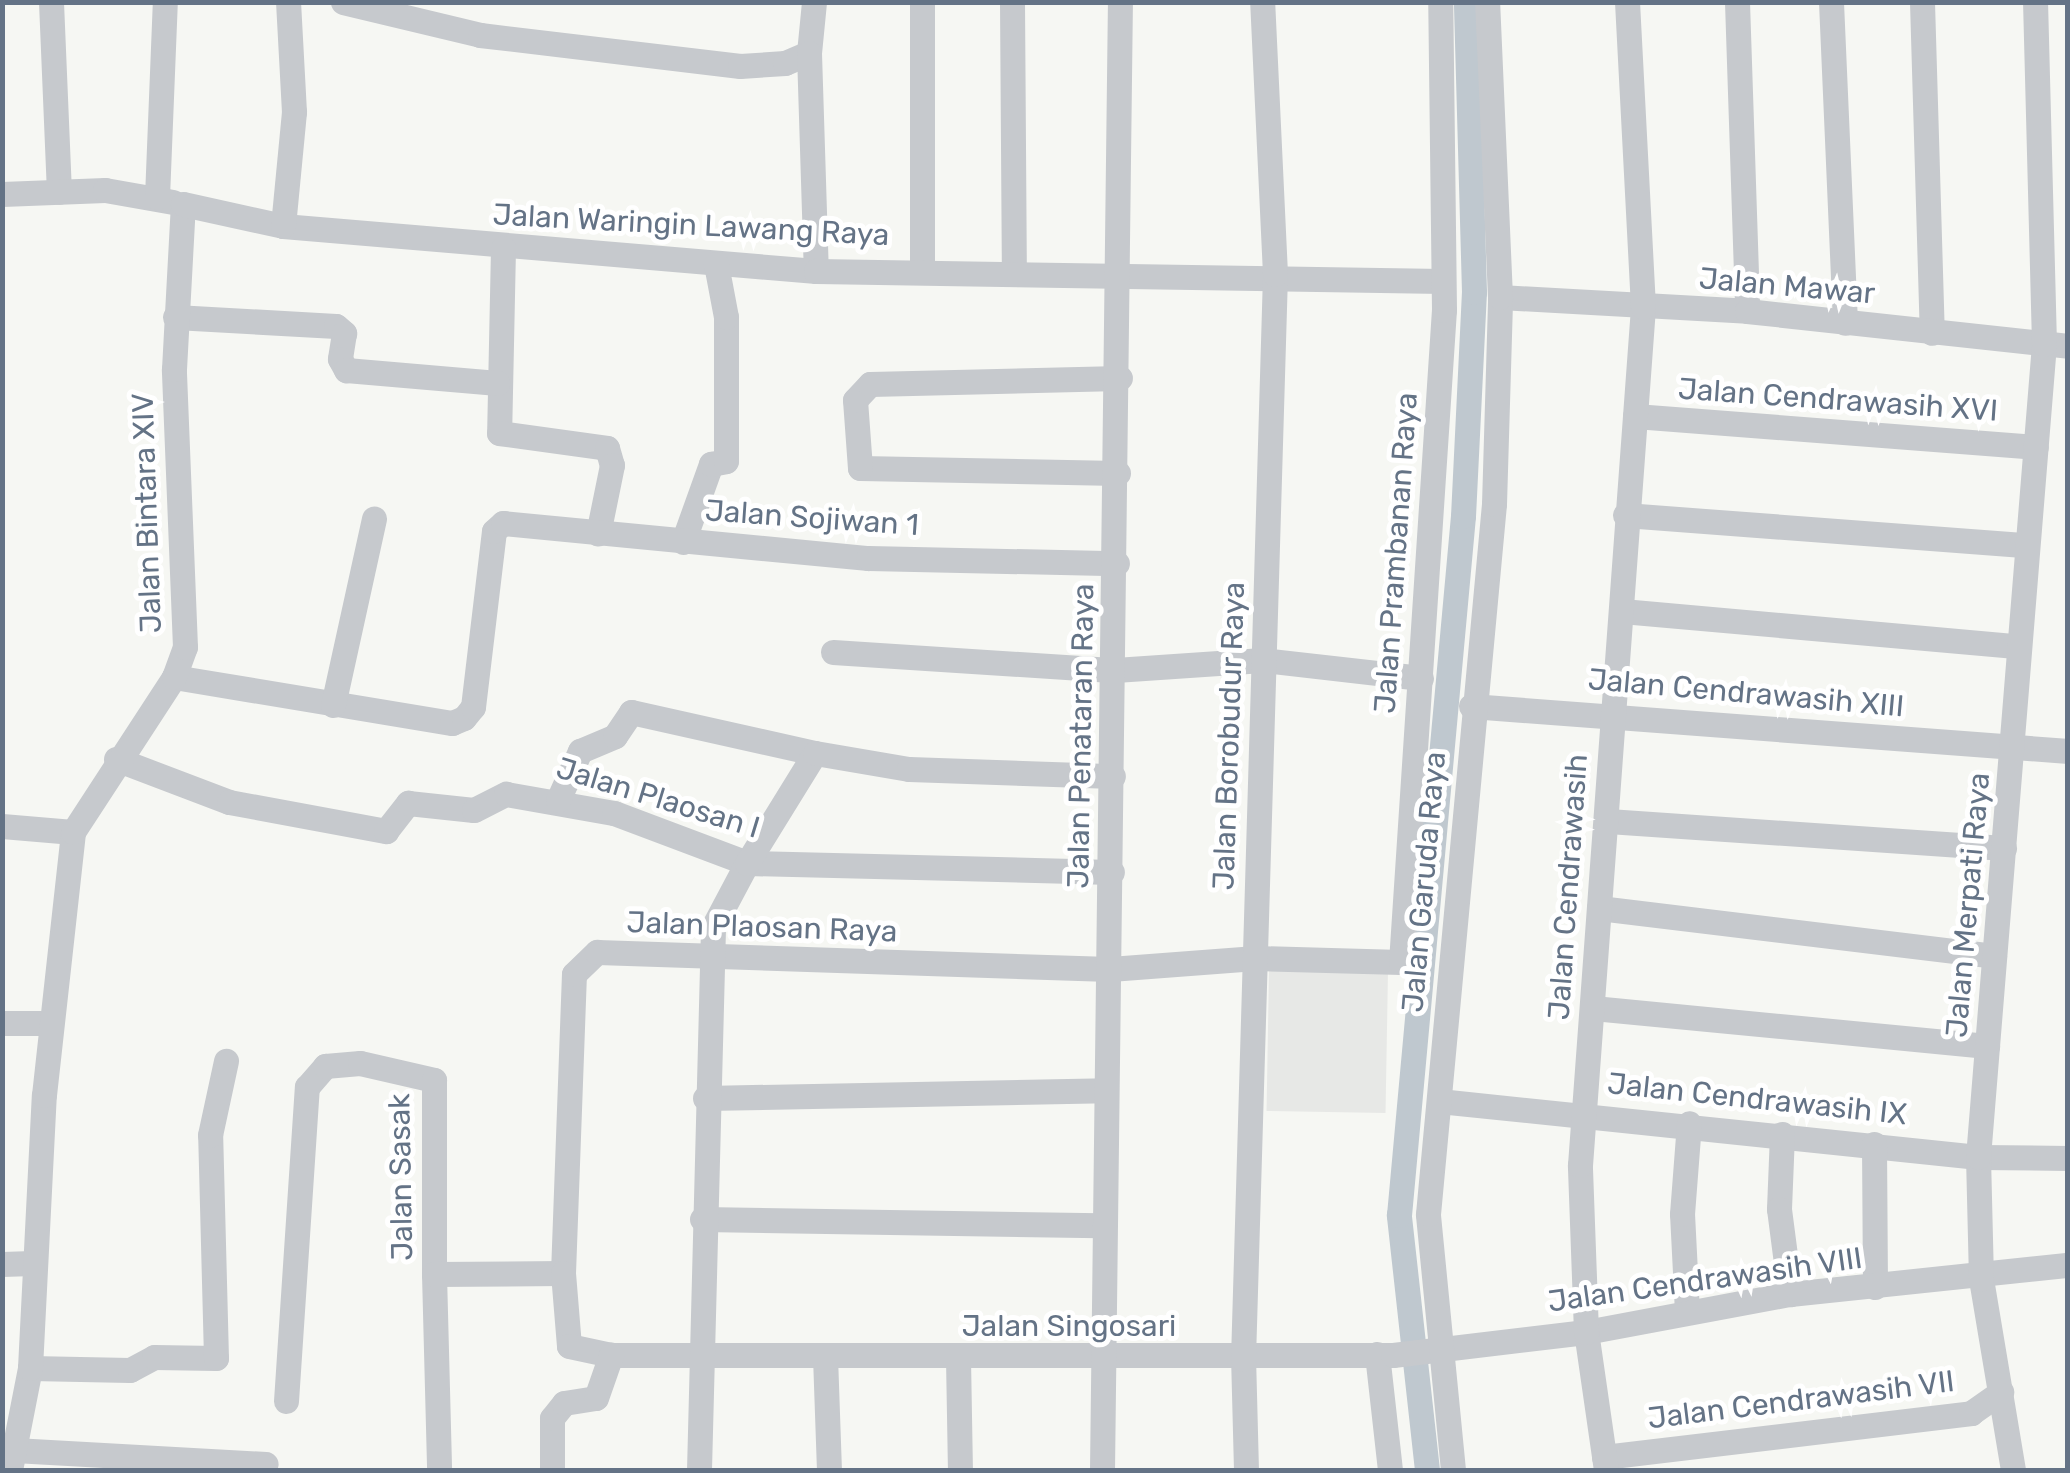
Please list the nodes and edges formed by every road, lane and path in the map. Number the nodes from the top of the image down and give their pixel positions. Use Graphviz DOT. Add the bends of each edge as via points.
graph roads {
  1 [pos="51,2"];
  2 [pos="165,2"];
  3 [pos="288,2"];
  4 [pos="343,2"];
  5 [pos="814,2"];
  6 [pos="922,2"];
  7 [pos="1012,2"];
  8 [pos="1120,2"];
  9 [pos="1262,2"];
  10 [pos="1440,2"];
  11 [pos="1487,2"];
  12 [pos="1627,2"];
  13 [pos="1737,2"];
  14 [pos="1830,2"];
  15 [pos="1922,2"];
  16 [pos="2034,2"];
  17 [pos="809,52"];
  18 [pos="59,192"];
  19 [pos="2,194"];
  20 [pos="157,197"];
  21 [pos="183,204"];
  22 [pos="283,226"];
  23 [pos="502,248"];
  24 [pos="716,264"];
  25 [pos="922,270"];
  26 [pos="1014,270"];
  27 [pos="816,272"];
  28 [pos="1275,274"];
  29 [pos="1121,280"];
  30 [pos="1443,281"];
  31 [pos="1500,298"];
  32 [pos="1643,306"];
  33 [pos="1747,312"];
  34 [pos="175,317"];
  35 [pos="1845,322"];
  36 [pos="1932,334"];
  37 [pos="2056,345"];
  38 [pos="1120,378"];
  39 [pos="497,383"];
  40 [pos="1635,416"];
  41 [pos="2036,447"];
  42 [pos="1118,473"];
  43 [pos="1625,515"];
  44 [pos="374,518"];
  45 [pos="598,534"];
  46 [pos="683,542"];
  47 [pos="2023,545"];
  48 [pos="1117,564"];
  49 [pos="1622,610"];
  50 [pos="2018,646"];
  51 [pos="833,652"];
  52 [pos="1263,660"];
  53 [pos="1115,670"];
  54 [pos="174,677"];
  55 [pos="1421,678"];
  56 [pos="333,704"];
  57 [pos="1471,706"];
  58 [pos="1612,713"];
  59 [pos="2016,747"];
  60 [pos="2068,750"];
  61 [pos="816,753"];
  62 [pos="116,759"];
  63 [pos="1113,776"];
  64 [pos="558,800"];
  65 [pos="1608,821"];
  66 [pos="2,826"];
  67 [pos="73,832"];
  68 [pos="2004,848"];
  69 [pos="747,864"];
  70 [pos="1112,872"];
  71 [pos="1599,908"];
  72 [pos="1994,956"];
  73 [pos="1256,958"];
  74 [pos="712,961"];
  75 [pos="1110,969"];
  76 [pos="1593,1008"];
  77 [pos="2,1023"];
  78 [pos="50,1023"];
  79 [pos="1987,1046"];
  80 [pos="226,1061"];
  81 [pos="1106,1090"];
  82 [pos="705,1098"];
  83 [pos="1439,1101"];
  84 [pos="1584,1111"];
  85 [pos="1689,1123"];
  86 [pos="1782,1134"];
  87 [pos="1874,1144"];
  88 [pos="1978,1156"];
  89 [pos="2068,1158"];
  90 [pos="702,1219"];
  91 [pos="1100,1226"];
  92 [pos="32,1263"];
  93 [pos="2,1264"];
  94 [pos="2068,1265"];
  95 [pos="563,1273"];
  96 [pos="434,1274"];
  97 [pos="1981,1279"];
  98 [pos="1875,1287"];
  99 [pos="1790,1294"];
  100 [pos="1688,1312"];
  101 [pos="1586,1332"];
  102 [pos="1430,1351"];
  103 [pos="699,1354"];
  104 [pos="1385,1354"];
  105 [pos="611,1355"];
  106 [pos="826,1356"];
  107 [pos="958,1358"];
  108 [pos="1243,1359"];
  109 [pos="1100,1360"];
  110 [pos="30,1368"];
  111 [pos="2001,1392"];
  112 [pos="286,1401"];
  113 [pos="12,1460"];
  114 [pos="266,1464"];
  115 [pos="1605,1464"];
  116 [pos="439,1470"];
  117 [pos="552,1470"];
  118 [pos="699,1470"];
  119 [pos="829,1470"];
  120 [pos="960,1470"];
  121 [pos="1102,1470"];
  122 [pos="1246,1470"];
  123 [pos="1390,1470"];
  124 [pos="1454,1470"];
  125 [pos="2013,1470"];
  1 -- 18 [label="street"];
  2 -- 20 [label="street"];
  3 -- 22 [label="street" via="294,112"];
  4 -- 17 [label="street" via="579,50 740,66 785,63"];
  5 -- 17 [label="street"];
  6 -- 25 [label="street"];
  7 -- 26 [label="street"];
  8 -- 29 [label="street, Jalan Penataran Raya"];
  9 -- 28 [label="street, Jalan Borobudur Raya"];
  10 -- 30 [label="street, Jalan Prambanan Raya"];
  11 -- 31 [label="street, Jalan Garuda Raya"];
  12 -- 32 [label="street, Jalan Cendrawasih"];
  13 -- 33 [label="street"];
  14 -- 35 [label="street"];
  15 -- 36 [label="street"];
  16 -- 37 [label="street, Jalan Merpati Raya"];
  17 -- 27 [label="street"];
  18 -- 19 [label="street"];
  18 -- 20 [label="street"];
  20 -- 21 [label="street"];
  21 -- 22 [label="street"];
  21 -- 34 [label="street, Jalan Bintara XIV"];
  22 -- 23 [label="street, Jalan Waringin Lawang Raya"];
  23 -- 24 [label="street, Jalan Waringin Lawang Raya"];
  23 -- 39 [label="street"];
  24 -- 27 [label="street, Jalan Waringin Lawang Raya"];
  24 -- 46 [label="street" via="726,318 726,460 711,464"];
  25 -- 26 [label="street, Jalan Waringin Lawang Raya"];
  25 -- 27 [label="street, Jalan Waringin Lawang Raya"];
  26 -- 29 [label="street, Jalan Waringin Lawang Raya"];
  28 -- 29 [label="street, Jalan Waringin Lawang Raya"];
  28 -- 30 [label="street, Jalan Waringin Lawang Raya"];
  28 -- 52 [label="street, Jalan Borobudur Raya"];
  29 -- 38 [label="street, Jalan Penataran Raya"];
  30 -- 55 [label="street, Jalan Prambanan Raya"];
  31 -- 32 [label="street, Jalan Mawar"];
  31 -- 57 [label="street, Jalan Garuda Raya" via="1494,504"];
  32 -- 33 [label="street, Jalan Mawar"];
  32 -- 40 [label="street, Jalan Cendrawasih"];
  33 -- 35 [label="street, Jalan Mawar"];
  34 -- 39 [label="street" via="336,326 344,333 340,360 346,370"];
  34 -- 54 [label="street, Jalan Bintara XIV" via="184,648"];
  35 -- 36 [label="street, Jalan Mawar"];
  36 -- 37 [label="street, Jalan Mawar"];
  37 -- 41 [label="street, Jalan Merpati Raya"];
  38 -- 42 [label="street, Jalan Penataran Raya"];
  38 -- 42 [label="street" via="870,384 855,400 860,468"];
  39 -- 45 [label="street" via="498,433 607,448 610,479"];
  40 -- 41 [label="street, Jalan Cendrawasih XVI"];
  40 -- 43 [label="street, Jalan Cendrawasih"];
  41 -- 47 [label="street, Jalan Merpati Raya"];
  42 -- 48 [label="street, Jalan Penataran Raya"];
  43 -- 47 [label="street"];
  43 -- 49 [label="street, Jalan Cendrawasih"];
  44 -- 56 [label="street"];
  45 -- 46 [label="street, Jalan Sojiwan 1"];
  45 -- 56 [label="street, Jalan Sojiwan 1" via="503,523 494,531 473,708 464,718 452,722"];
  46 -- 48 [label="street, Jalan Sojiwan 1" via="779,544 868,558"];
  47 -- 50 [label="street, Jalan Merpati Raya"];
  48 -- 53 [label="street, Jalan Penataran Raya"];
  49 -- 50 [label="street"];
  49 -- 58 [label="street, Jalan Cendrawasih"];
  50 -- 59 [label="street, Jalan Merpati Raya"];
  51 -- 53 [label="street"];
  52 -- 53 [label="street"];
  52 -- 55 [label="street"];
  52 -- 73 [label="street, Jalan Borobudur Raya"];
  53 -- 63 [label="street, Jalan Penataran Raya"];
  54 -- 56 [label="street"];
  54 -- 62 [label="street, Jalan Bintara XIV"];
  55 -- 73 [label="street, Jalan Prambanan Raya" via="1402,962"];
  57 -- 58 [label="street, Jalan Cendrawasih XIII"];
  57 -- 83 [label="street, Jalan Garuda Raya"];
  58 -- 59 [label="street, Jalan Cendrawasih XIII"];
  58 -- 65 [label="street, Jalan Cendrawasih"];
  59 -- 60 [label="street, Jalan Cendrawasih XIII"];
  59 -- 68 [label="street, Jalan Merpati Raya"];
  61 -- 63 [label="street" via="910,769"];
  61 -- 64 [label="street" via="631,712 614,736 585,746 574,759"];
  61 -- 69 [label="street"];
  62 -- 64 [label="street, Jalan Plaosan I" via="229,802 386,831 408,803 474,810 506,794"];
  62 -- 67 [label="street, Jalan Bintara XIV"];
  63 -- 70 [label="street, Jalan Penataran Raya"];
  64 -- 69 [label="street, Jalan Plaosan I" via="614,813"];
  65 -- 68 [label="street"];
  65 -- 71 [label="street, Jalan Cendrawasih"];
  66 -- 67 [label="street"];
  67 -- 78 [label="street, Jalan Bintara XIV"];
  68 -- 72 [label="street, Jalan Merpati Raya"];
  69 -- 70 [label="street, Jalan Plaosan I"];
  69 -- 74 [label="street" via="713,928"];
  70 -- 75 [label="street, Jalan Penataran Raya"];
  71 -- 72 [label="street"];
  71 -- 76 [label="street, Jalan Cendrawasih"];
  72 -- 79 [label="street, Jalan Merpati Raya"];
  73 -- 75 [label="street, Jalan Plaosan Raya"];
  73 -- 108 [label="street, Jalan Borobudur Raya"];
  74 -- 75 [label="street, Jalan Plaosan Raya"];
  74 -- 82 [label="street"];
  74 -- 95 [label="street, Jalan Plaosan Raya" via="597,952 574,974"];
  75 -- 81 [label="street, Jalan Penataran Raya"];
  76 -- 79 [label="street"];
  76 -- 84 [label="street, Jalan Cendrawasih"];
  77 -- 78 [label="street"];
  78 -- 92 [label="street, Jalan Bintara XIV"];
  79 -- 88 [label="street, Jalan Merpati Raya"];
  80 -- 110 [label="street" via="210,1135 216,1358 154,1357 130,1370"];
  81 -- 82 [label="street"];
  81 -- 91 [label="street, Jalan Penataran Raya"];
  82 -- 90 [label="street"];
  83 -- 84 [label="street, Jalan Cendrawasih IX"];
  83 -- 102 [label="street, Jalan Garuda Raya" via="1428,1214"];
  84 -- 85 [label="street, Jalan Cendrawasih IX"];
  84 -- 101 [label="street, Jalan Cendrawasih"];
  85 -- 86 [label="street, Jalan Cendrawasih IX"];
  85 -- 100 [label="street" via="1682,1214"];
  86 -- 87 [label="street, Jalan Cendrawasih IX"];
  86 -- 99 [label="street" via="1779,1208"];
  87 -- 88 [label="street, Jalan Cendrawasih IX"];
  87 -- 98 [label="street"];
  88 -- 89 [label="street, Jalan Cendrawasih IX"];
  88 -- 97 [label="street, Jalan Merpati Raya"];
  90 -- 91 [label="street"];
  90 -- 103 [label="street"];
  91 -- 109 [label="street, Jalan Penataran Raya"];
  92 -- 93 [label="street"];
  92 -- 110 [label="street, Jalan Bintara XIV"];
  94 -- 97 [label="street, Jalan Cendrawasih VIII"];
  95 -- 96 [label="street, Jalan Sasak"];
  95 -- 105 [label="street" via="568,1346"];
  96 -- 112 [label="street, Jalan Sasak" via="434,1080 360,1063 324,1066 307,1087"];
  96 -- 116 [label="street"];
  97 -- 98 [label="street, Jalan Cendrawasih VIII"];
  97 -- 111 [label="street, Jalan Merpati Raya"];
  98 -- 99 [label="street, Jalan Cendrawasih VIII"];
  99 -- 100 [label="street, Jalan Cendrawasih VIII"];
  100 -- 101 [label="street, Jalan Cendrawasih VIII"];
  101 -- 102 [label="street, Jalan Cendrawasih VIII"];
  101 -- 115 [label="street, Jalan Cendrawasih"];
  102 -- 104 [label="street, Jalan Singosari"];
  102 -- 124 [label="street, Jalan Garuda Raya"];
  103 -- 105 [label="street"];
  103 -- 106 [label="street, Jalan Singosari"];
  103 -- 118 [label="street"];
  104 -- 108 [label="street, Jalan Singosari"];
  104 -- 123 [label="street"];
  105 -- 117 [label="street" via="596,1398 565,1402 552,1418"];
  106 -- 107 [label="street, Jalan Singosari"];
  106 -- 119 [label="street"];
  107 -- 109 [label="street, Jalan Singosari"];
  107 -- 120 [label="street"];
  108 -- 109 [label="street, Jalan Singosari"];
  108 -- 122 [label="street, Jalan Borobudur Raya"];
  109 -- 121 [label="street, Jalan Penataran Raya"];
  110 -- 113 [label="street, Jalan Bintara XIV"];
  111 -- 115 [label="street, Jalan Cendrawasih VII" via="1971,1413"];
  111 -- 125 [label="street, Jalan Merpati Raya"];
  113 -- 114 [label="street"];
}
